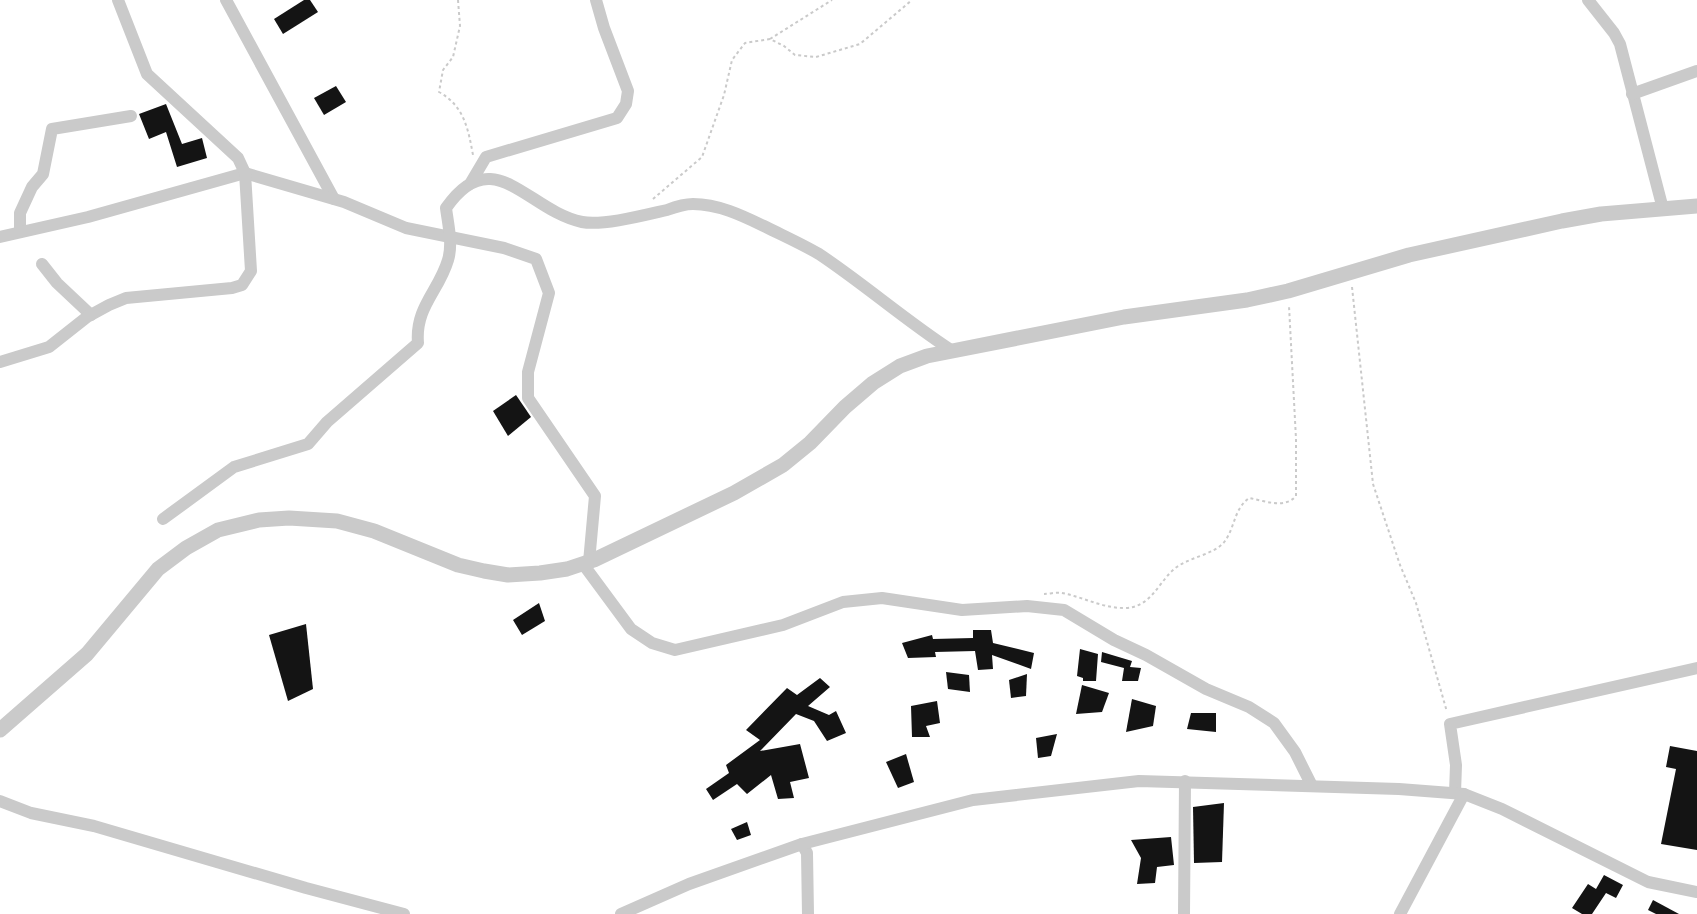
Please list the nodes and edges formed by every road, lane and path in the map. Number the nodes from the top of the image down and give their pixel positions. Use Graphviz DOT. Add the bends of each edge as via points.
graph roads {
  1 [pos="118,0"];
  2 [pos="226,0"];
  3 [pos="458,0"];
  4 [pos="596,0"];
  5 [pos="832,0"];
  6 [pos="912,0"];
  7 [pos="1588,0"];
  8 [pos="770,39"];
  9 [pos="1697,71"];
  10 [pos="1632,94"];
  11 [pos="131,116"];
  12 [pos="474,157"];
  13 [pos="245,173"];
  14 [pos="469,185"];
  15 [pos="334,199"];
  16 [pos="652,200"];
  17 [pos="1696,208"];
  18 [pos="1663,209"];
  19 [pos="20,232"];
  20 [pos="0,237"];
  21 [pos="450,237"];
  22 [pos="42,264"];
  23 [pos="1350,273"];
  24 [pos="1288,291"];
  25 [pos="91,315"];
  26 [pos="951,350"];
  27 [pos="0,362"];
  28 [pos="163,519"];
  29 [pos="586,563"];
  30 [pos="1027,606"];
  31 [pos="1697,668"];
  32 [pos="1450,724"];
  33 [pos="0,729"];
  34 [pos="1185,781"];
  35 [pos="1312,786"];
  36 [pos="1460,794"];
  37 [pos="0,801"];
  38 [pos="802,844"];
  39 [pos="1697,892"];
  40 [pos="404,914"];
  41 [pos="621,914"];
  42 [pos="808,914"];
  43 [pos="1184,914"];
  44 [pos="1400,914"];
  1 -- 13 [label="street" via="147,74 238,158"];
  2 -- 15 [label="street"];
  3 -- 12 [label="path" via="460,26 439,92 461,110"];
  4 -- 14 [label="street" via="628,91 626,104 617,118 486,157"];
  5 -- 8 [label="path"];
  6 -- 8 [label="path" via="860,44 849,48 816,57 795,55"];
  7 -- 10 [label="street" via="1620,44"];
  8 -- 16 [label="path" via="746,43 732,60 702,156"];
  9 -- 10 [label="street"];
  10 -- 18 [label="street"];
  11 -- 19 [label="street" via="52,129 43,174 20,213"];
  13 -- 15 [label="street"];
  13 -- 19 [label="street"];
  13 -- 25 [label="street" via="251,271 248,280 232,288 126,298"];
  14 -- 21 [label="street" via="456,193 446,208"];
  14 -- 26 [label="street" via="484,178 501,179 557,214 584,222 628,219 692,204 723,208 809,248"];
  15 -- 21 [label="street" via="406,228"];
  17 -- 18 [label="street"];
  18 -- 23 [label="street" via="1562,221 1409,255"];
  19 -- 20 [label="street"];
  21 -- 28 [label="street" via="448,259 417,327 418,343 327,422 308,444 234,467"];
  21 -- 29 [label="street" via="504,248 536,260 549,293 528,372 528,398 595,496"];
  22 -- 25 [label="street"];
  23 -- 24 [label="street"];
  23 -- 32 [label="path" via="1373,484 1416,603"];
  24 -- 26 [label="street"];
  24 -- 30 [label="path" via="1296,496 1279,504 1249,498 1241,504 1224,542 1173,570 1152,596 1139,605 1116,607 1060,593 1033,595"];
  25 -- 27 [label="street" via="49,346"];
  26 -- 29 [label="street" via="900,366 873,383 783,465 734,493"];
  29 -- 30 [label="street" via="631,629 652,643 675,650 783,625 843,602 882,598 962,610"];
  29 -- 33 [label="street" via="540,573 508,575 484,571 338,521 258,520 218,530 158,569 87,654"];
  30 -- 35 [label="street" via="1064,610 1206,689 1266,717 1295,752"];
  31 -- 32 [label="street"];
  32 -- 36 [label="street"];
  34 -- 35 [label="street"];
  34 -- 38 [label="street" via="1139,781 973,800"];
  34 -- 43 [label="street"];
  35 -- 36 [label="street"];
  36 -- 39 [label="street" via="1502,809 1648,882"];
  36 -- 44 [label="street"];
  37 -- 40 [label="street" via="31,813 94,826"];
  38 -- 41 [label="street" via="689,884"];
  38 -- 42 [label="street" via="807,853"];
}
